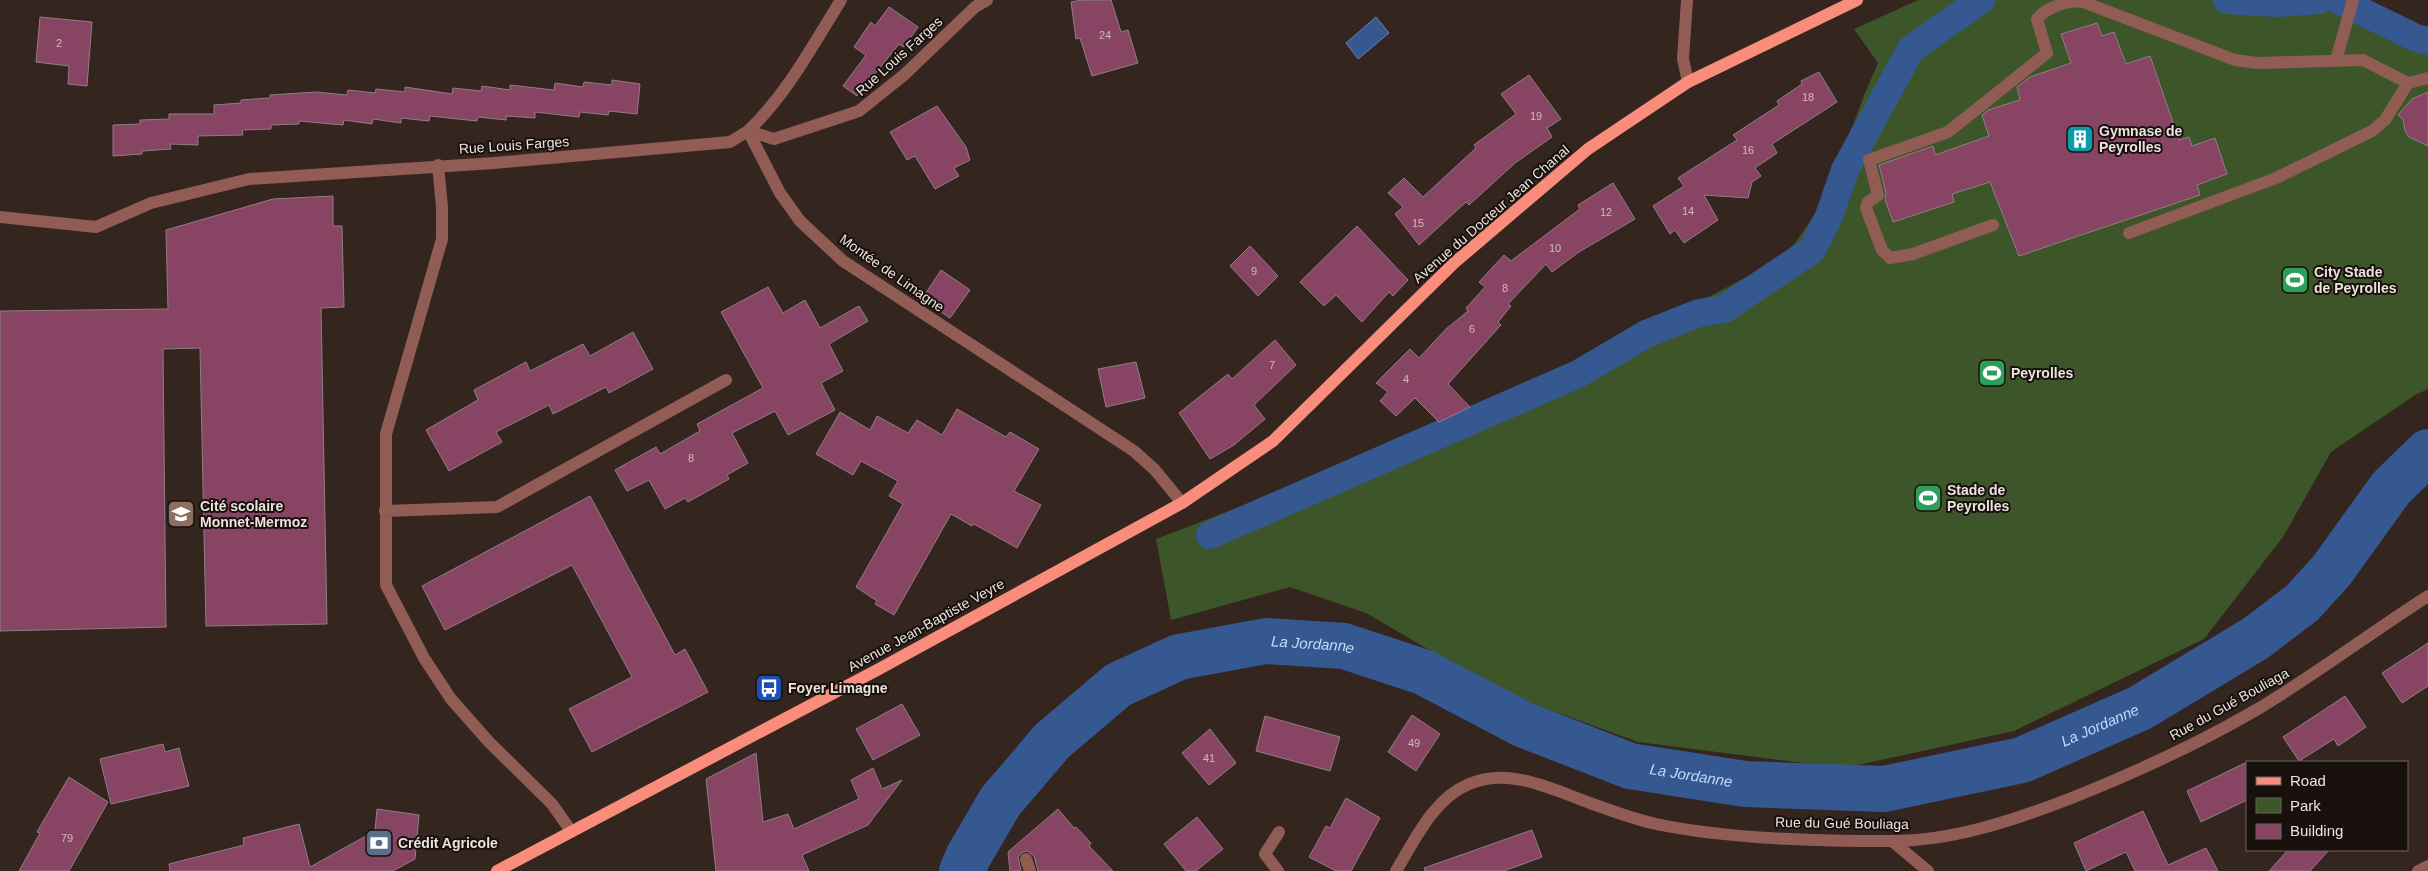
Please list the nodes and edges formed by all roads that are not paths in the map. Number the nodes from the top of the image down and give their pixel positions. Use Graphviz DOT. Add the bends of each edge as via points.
graph roads {
  1 [pos="841,0"];
  2 [pos="987,0"];
  3 [pos="1688,0"];
  4 [pos="1857,0"];
  5 [pos="2353,0"];
  6 [pos="2336,60"];
  7 [pos="2428,78"];
  8 [pos="1688,82"];
  9 [pos="2408,83"];
  10 [pos="748,131"];
  11 [pos="438,165"];
  12 [pos="0,217"];
  13 [pos="1993,225"];
  14 [pos="2129,233"];
  15 [pos="726,380"];
  16 [pos="1182,503"];
  17 [pos="385,511"];
  18 [pos="2428,596"];
  19 [pos="571,831"];
  20 [pos="1279,832"];
  21 [pos="1893,842"];
  22 [pos="2428,866"];
  23 [pos="497,871"];
  24 [pos="1278,871"];
  25 [pos="1396,871"];
  26 [pos="1928,871"];
  27 [pos="2418,871"];
  1 -- 10 [label="street" via="786,87 768,112"];
  2 -- 10 [label="street, Rue Louis Farges" via="975,7 904,75 859,112 774,139"];
  3 -- 8 [label="street" via="1683,59"];
  4 -- 8 [label="main road, Avenue du Docteur Jean Chanal"];
  5 -- 6 [label="street"];
  6 -- 9 [label="street" via="2363,60"];
  6 -- 13 [label="street" via="2235,60 2083,2 2072,1 2041,14 2037,19 2047,53 1948,132 1869,160 1878,196 1868,202 1866,208 1882,250 1890,258 1913,254"];
  7 -- 9 [label="street"];
  8 -- 16 [label="main road, Avenue du Docteur Jean Chanal" via="1588,149 1454,263 1273,441"];
  9 -- 14 [label="street" via="2385,120 2372,131 2276,178"];
  10 -- 11 [label="street, Rue Louis Farges" via="730,142"];
  10 -- 16 [label="street, Montée de Limagne" via="780,193 800,221 843,261 1134,451 1156,470"];
  11 -- 12 [label="street, Rue Louis Farges" via="249,179 151,203 96,227"];
  11 -- 17 [label="street" via="442,239 386,434"];
  15 -- 17 [label="street" via="497,507"];
  16 -- 19 [label="main road, Avenue Jean-Baptiste Veyre"];
  17 -- 19 [label="street" via="386,585 424,658 451,698 489,742 552,804"];
  18 -- 21 [label="street, Rue du Gué Bouliaga" via="2257,710 2182,750 2032,813 1958,834"];
  19 -- 23 [label="main road, Avenue Jean-Baptiste Veyre"];
  20 -- 24 [label="street" via="1265,854"];
  21 -- 25 [label="street, Rue du Gué Bouliaga" via="1764,837 1656,824 1544,785 1491,778 1468,785 1439,806"];
  21 -- 26 [label="street"];
  22 -- 27 [label="street"];
}
